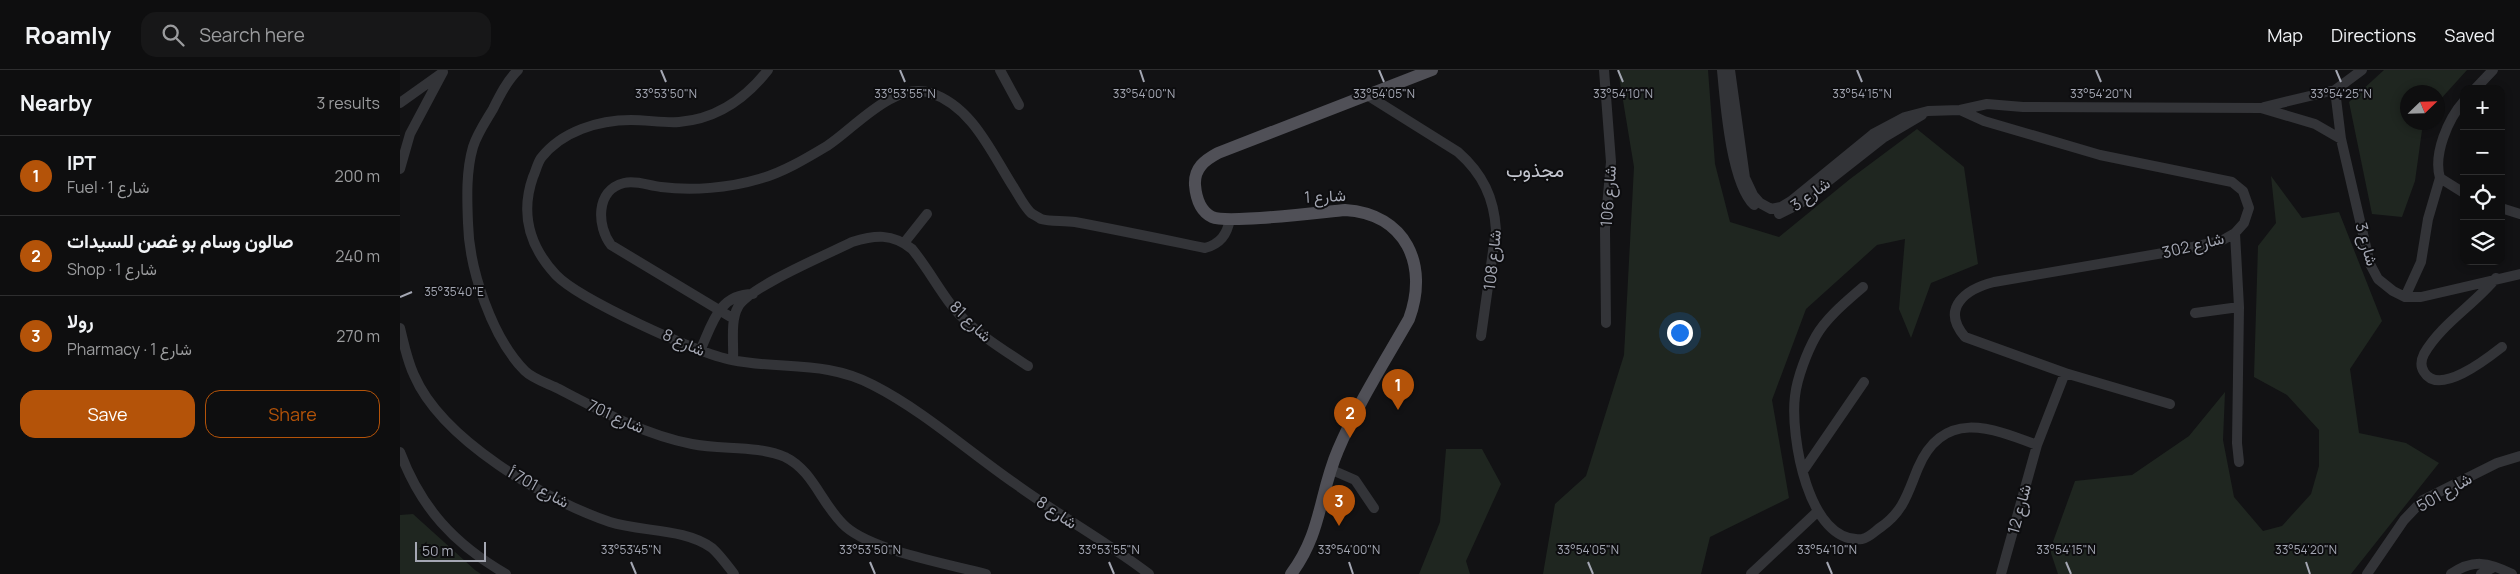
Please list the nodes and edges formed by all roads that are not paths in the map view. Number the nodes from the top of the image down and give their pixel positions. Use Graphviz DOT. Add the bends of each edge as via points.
graph roads {
  1 [pos="768,70"];
  2 [pos="1000,70"];
  3 [pos="1432,70"];
  4 [pos="1604,70"];
  5 [pos="1722,70"];
  6 [pos="1730,70"];
  7 [pos="2362,70"];
  8 [pos="2493,70"];
  9 [pos="445,71"];
  10 [pos="514,73"];
  11 [pos="2479,85"];
  12 [pos="2335,90"];
  13 [pos="1367,95"];
  14 [pos="400,103"];
  15 [pos="1019,105"];
  16 [pos="2460,106"];
  17 [pos="2261,108"];
  18 [pos="1960,110"];
  19 [pos="1928,111"];
  20 [pos="2341,139"];
  21 [pos="400,169"];
  22 [pos="2440,178"];
  23 [pos="2460,190"];
  24 [pos="2505,209"];
  25 [pos="927,214"];
  26 [pos="2520,214"];
  27 [pos="1230,219"];
  28 [pos="2236,233"];
  29 [pos="904,243"];
  30 [pos="2520,274"];
  31 [pos="2496,278"];
  32 [pos="1864,287"];
  33 [pos="753,294"];
  34 [pos="2405,297"];
  35 [pos="2239,307"];
  36 [pos="719,308"];
  37 [pos="2195,313"];
  38 [pos="734,319"];
  39 [pos="1606,323"];
  40 [pos="400,328"];
  41 [pos="1481,336"];
  42 [pos="2502,347"];
  43 [pos="700,351"];
  44 [pos="404,357"];
  45 [pos="733,360"];
  46 [pos="1028,366"];
  47 [pos="2065,374"];
  48 [pos="1864,382"];
  49 [pos="2170,404"];
  50 [pos="2037,445"];
  51 [pos="400,452"];
  52 [pos="2520,456"];
  53 [pos="2239,462"];
  54 [pos="1332,470"];
  55 [pos="1803,471"];
  56 [pos="1374,508"];
  57 [pos="1817,512"];
  58 [pos="2492,568"];
  59 [pos="506,574"];
  60 [pos="734,574"];
  61 [pos="986,574"];
  62 [pos="1149,574"];
  63 [pos="1290,574"];
  64 [pos="1751,574"];
  65 [pos="2001,574"];
  66 [pos="2367,574"];
  67 [pos="2451,574"];
  68 [pos="2480,574"];
  69 [pos="2512,574"];
  1 -- 43 [label="street, شارع 8" via="737,103 708,116 680,122 628,120 597,124 566,135 539,161 526,203 527,223 534,243 558,277 610,308"];
  2 -- 15 [label="street"];
  3 -- 13 [label="main road, شارع 1"];
  4 -- 39 [label="street, شارع 106" via="1611,162 1605,229"];
  5 -- 19 [label="street, شارع 3" via="1724,98 1741,187 1753,205 1771,214 1791,210 1878,142"];
  6 -- 19 [label="street, شارع 3" via="1745,178 1753,195 1771,209 1781,207 1804,192 1887,125 1905,116"];
  7 -- 12 [label="street"];
  8 -- 11 [label="street"];
  9 -- 14 [label="street"];
  9 -- 21 [label="street" via="410,134"];
  10 -- 61 [label="street, شارع 701" via="473,146 467,187 468,231 477,284 506,346 526,372 648,431 693,444 774,453 795,462 834,514 868,542"];
  12 -- 17 [label="street"];
  12 -- 20 [label="street, شارع 3"];
  13 -- 27 [label="main road, شارع 1" via="1204,160 1196,172 1195,183 1200,206 1211,216"];
  13 -- 41 [label="street, شارع 108" via="1458,152 1486,186 1496,230"];
  16 -- 22 [label="street" via="2453,114 2441,147 2438,161"];
  17 -- 18 [label="street, شارع 3" via="1987,104"];
  17 -- 20 [label="street" via="2315,124"];
  18 -- 19 [label="street, شارع 3"];
  18 -- 28 [label="street, شارع 302" via="1984,121 2100,155 2232,182 2243,191 2249,208"];
  20 -- 34 [label="street, شارع 3" via="2370,264 2378,279"];
  22 -- 23 [label="street"];
  22 -- 34 [label="street" via="2420,262"];
  24 -- 26 [label="street"];
  25 -- 29 [label="street"];
  27 -- 36 [label="street" via="1220,241 1215,246 1204,248 1041,218 1025,206 976,128 961,111 930,93 913,92 891,99 827,145 761,179 684,188 631,182 614,188 599,216 604,236 611,246"];
  27 -- 54 [label="main road, شارع 1" via="1361,211 1389,225 1412,251 1418,284 1414,306 1348,429"];
  28 -- 35 [label="street"];
  28 -- 47 [label="street, شارع 302" via="2221,241 2178,250 1994,282 1968,291 1959,301 1956,320 1965,337"];
  29 -- 33 [label="street, شارع 81" via="887,236 852,242"];
  29 -- 46 [label="street, شارع 81" via="921,260 966,320"];
  30 -- 31 [label="street"];
  31 -- 34 [label="street" via="2440,294"];
  31 -- 42 [label="street" via="2435,340 2421,365 2430,378 2442,380 2473,368"];
  32 -- 55 [label="street" via="1816,335 1806,361 1795,396 1795,434"];
  33 -- 36 [label="street, شارع 81" via="735,296"];
  33 -- 38 [label="street, شارع 81" via="738,306"];
  35 -- 37 [label="street"];
  35 -- 53 [label="street" via="2236,443"];
  36 -- 38 [label="street"];
  36 -- 43 [label="street"];
  38 -- 45 [label="street"];
  40 -- 44 [label="street, شارع 701 أ"];
  43 -- 45 [label="street, شارع 8"];
  44 -- 60 [label="street, شارع 701 أ" via="434,408 481,454 568,503 609,521 699,541 712,549"];
  45 -- 62 [label="street, شارع 8" via="829,368 875,386"];
  47 -- 49 [label="street, شارع 302"];
  47 -- 50 [label="street, شارع 12"];
  48 -- 55 [label="street"];
  50 -- 57 [label="street" via="1997,429 1968,427 1952,430 1935,441 1919,466 1906,503 1865,539 1849,539 1829,526"];
  50 -- 65 [label="street, شارع 12"];
  51 -- 59 [label="street" via="408,472 439,523 482,560"];
  52 -- 66 [label="street, شارع 501" via="2497,463 2423,500 2404,520"];
  54 -- 56 [label="street" via="1355,480"];
  54 -- 63 [label="main road, شارع 1" via="1315,531"];
  55 -- 57 [label="street"];
  57 -- 64 [label="street"];
  58 -- 67 [label="street" via="2472,563"];
  58 -- 68 [label="street"];
  58 -- 69 [label="street"];
}
